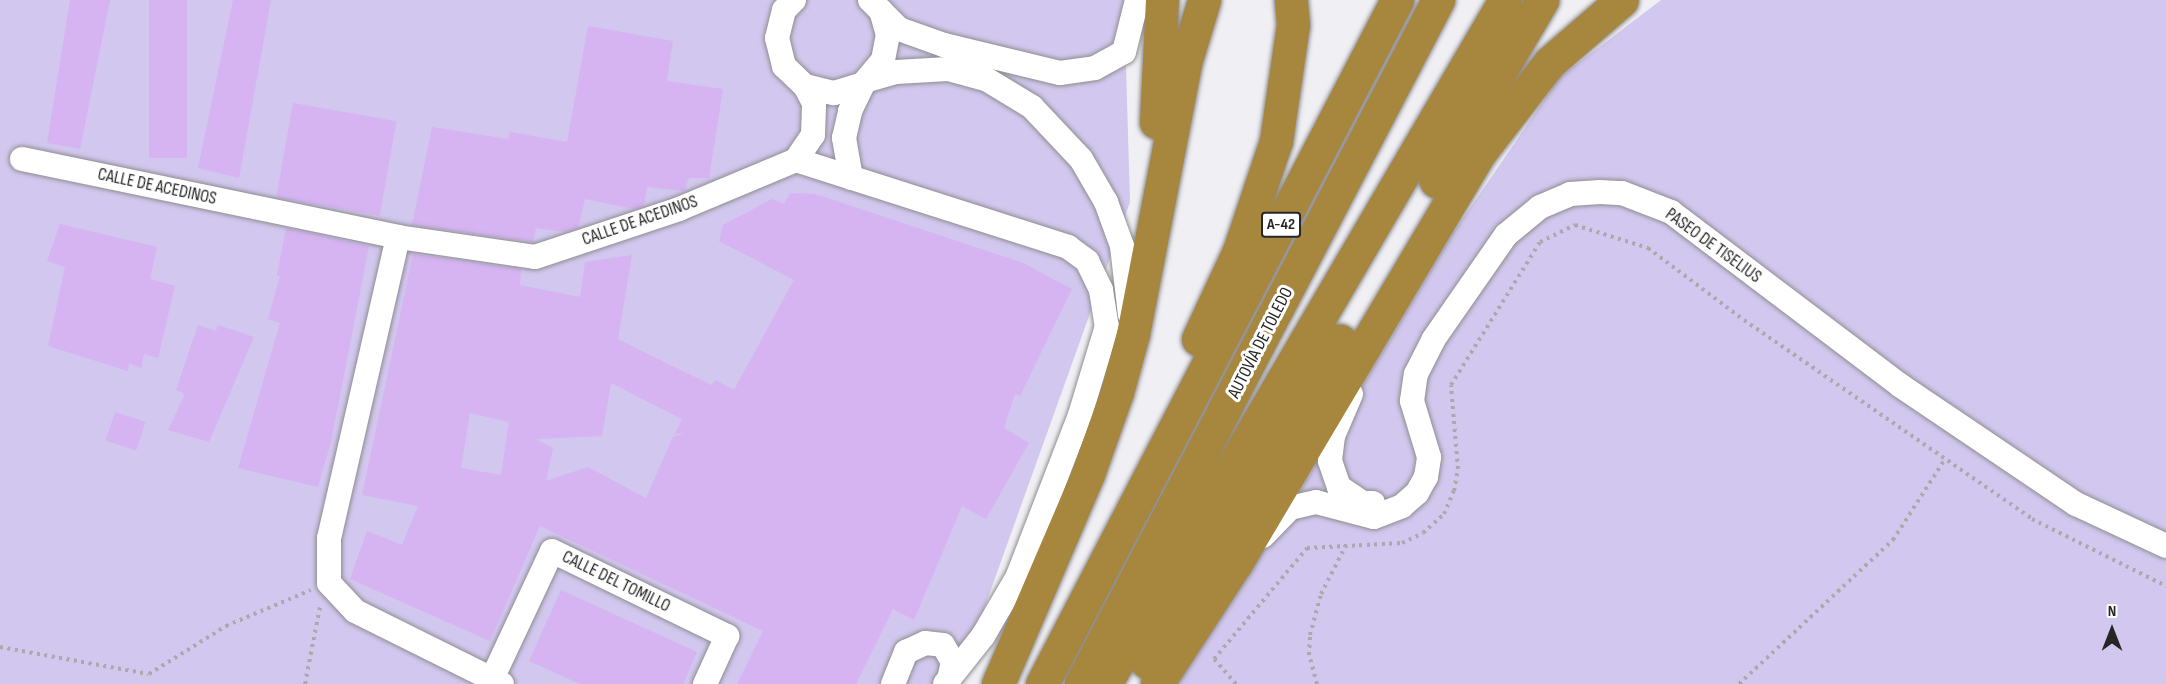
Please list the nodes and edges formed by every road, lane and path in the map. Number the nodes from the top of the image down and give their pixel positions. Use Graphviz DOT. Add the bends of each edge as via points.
graph roads {
  1 [pos="794,0"];
  2 [pos="1137,0"];
  3 [pos="1162,0"];
  4 [pos="1204,0"];
  5 [pos="1291,0"];
  6 [pos="1306,0"];
  7 [pos="1397,0"];
  8 [pos="1438,0"];
  9 [pos="1505,0"];
  10 [pos="1542,0"];
  11 [pos="1622,0"];
  12 [pos="875,5"];
  13 [pos="865,82"];
  14 [pos="806,86"];
  15 [pos="1276,141"];
  16 [pos="22,159"];
  17 [pos="795,160"];
  18 [pos="851,178"];
  19 [pos="398,237"];
  20 [pos="1150,240"];
  21 [pos="1394,294"];
  22 [pos="1133,334"];
  23 [pos="1240,384"];
  24 [pos="1163,448"];
  25 [pos="1945,459"];
  26 [pos="1458,462"];
  27 [pos="1402,506"];
  28 [pos="2166,546"];
  29 [pos="1236,563"];
  30 [pos="329,584"];
  31 [pos="2166,586"];
  32 [pos="0,647"];
  33 [pos="497,682"];
  34 [pos="947,682"];
  35 [pos="305,684"];
  36 [pos="705,684"];
  37 [pos="893,684"];
  38 [pos="998,684"];
  39 [pos="1042,684"];
  40 [pos="1082,684"];
  41 [pos="1104,684"];
  42 [pos="1134,684"];
  43 [pos="1157,684"];
  44 [pos="1236,684"];
  45 [pos="1317,684"];
  46 [pos="1738,684"];
  1 -- 14 [label="street" via="784,10 777,38 784,66"];
  2 -- 12 [label="street" via="1124,52 1095,68 1060,73 944,45 899,28"];
  3 -- 20 [label="highway"];
  4 -- 20 [label="highway" via="1185,63"];
  5 -- 15 [label="highway" via="1293,25"];
  6 -- 15 [label="highway"];
  7 -- 24 [label="highway, AUTOVÍA DE TOLEDO / A-42"];
  8 -- 23 [label="highway, AUTOVÍA DE TOLEDO / A-42"];
  9 -- 41 [label="highway"];
  10 -- 42 [label="highway"];
  11 -- 21 [label="highway" via="1550,63 1478,155"];
  12 -- 13 [label="street" via="888,35 883,60"];
  13 -- 14 [label="street" via="834,93"];
  13 -- 18 [label="street" via="849,111 844,138"];
  13 -- 22 [label="street" via="896,72 948,69 986,79 1032,107 1081,159 1106,202 1122,246"];
  14 -- 17 [label="street" via="814,103 813,135"];
  15 -- 24 [label="highway" via="1239,251 1201,329"];
  16 -- 19 [label="street, CALLE DE ACEDINOS"];
  17 -- 18 [label="street"];
  17 -- 19 [label="street, CALLE DE ACEDINOS" via="679,209 535,257"];
  18 -- 34 [label="street" via="1068,247 1087,261 1101,290 1107,326 1080,415 1022,565 982,636"];
  19 -- 30 [label="street" via="329,538"];
  20 -- 22 [label="highway"];
  21 -- 27 [label="street" via="1333,436 1330,461 1339,487 1363,502"];
  21 -- 29 [label="highway"];
  22 -- 38 [label="highway" via="1088,474"];
  23 -- 40 [label="highway, AUTOVÍA DE TOLEDO / A-42"];
  23 -- 41 [label="highway" via="1232,426 1166,550"];
  24 -- 39 [label="highway, AUTOVÍA DE TOLEDO / A-42"];
  25 -- 26 [label="path" via="1648,248 1575,225 1540,242 1450,385"];
  25 -- 31 [label="path" via="2032,519"];
  25 -- 46 [label="path" via="1893,540"];
  27 -- 28 [label="street, PASEO DE TISELIUS" via="1417,493 1426,477 1429,457 1412,401 1416,374 1433,340 1506,235 1540,207 1570,194 1622,192 1671,212 1901,386 2076,504"];
  27 -- 29 [label="street" via="1374,517 1316,502 1290,508"];
  29 -- 43 [label="highway"];
  30 -- 32 [label="path" via="271,604 226,626 149,674"];
  30 -- 33 [label="street" via="355,612"];
  30 -- 35 [label="path" via="316,620"];
  33 -- 36 [label="street, CALLE DEL TOMILLO" via="552,551 727,636"];
  34 -- 37 [label="street" via="953,662 943,645 925,643 906,652"];
  44 -- 45 [label="path" via="1214,659 1307,548 1346,545 1321,594 1310,635 1309,655"];
}
